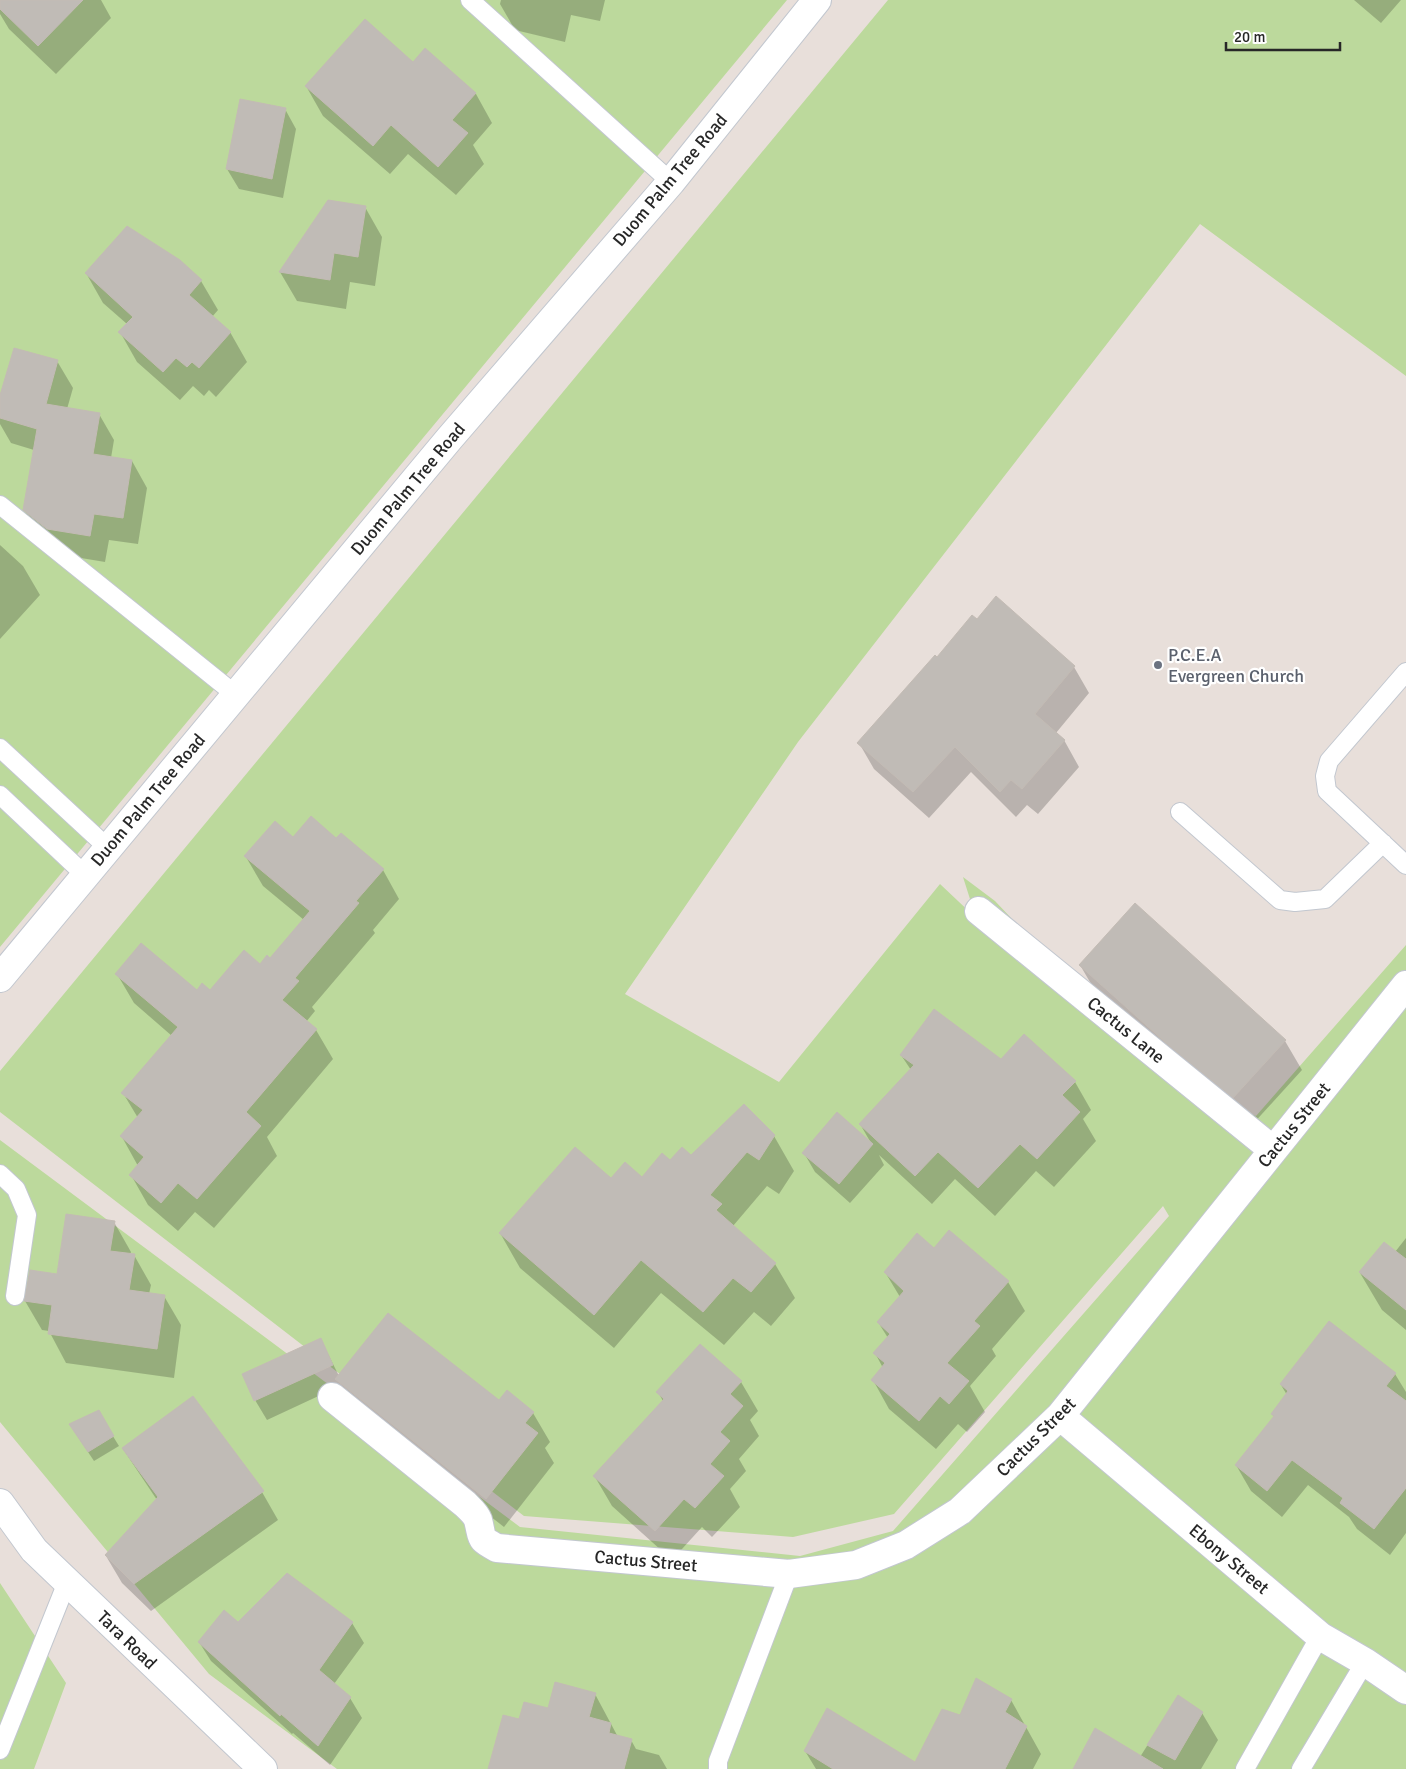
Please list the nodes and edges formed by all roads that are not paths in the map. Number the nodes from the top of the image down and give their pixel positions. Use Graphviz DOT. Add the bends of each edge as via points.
graph roads {
  1 [pos="470,0"];
  2 [pos="816,0"];
  3 [pos="671,182"];
  4 [pos="0,505"];
  5 [pos="1406,672"];
  6 [pos="236,695"];
  7 [pos="0,748"];
  8 [pos="0,795"];
  9 [pos="1180,812"];
  10 [pos="1383,843"];
  11 [pos="108,848"];
  12 [pos="1406,865"];
  13 [pos="85,875"];
  14 [pos="980,911"];
  15 [pos="0,978"];
  16 [pos="1406,985"];
  17 [pos="1273,1150"];
  18 [pos="0,1174"];
  19 [pos="14,1296"];
  20 [pos="332,1397"];
  21 [pos="1060,1416"];
  22 [pos="0,1503"];
  23 [pos="789,1574"];
  24 [pos="67,1582"];
  25 [pos="1320,1636"];
  26 [pos="1365,1662"];
  27 [pos="1406,1690"];
  28 [pos="0,1750"];
  29 [pos="263,1769"];
  30 [pos="718,1769"];
  31 [pos="1245,1769"];
  32 [pos="1302,1769"];
  1 -- 3 [label="lane"];
  2 -- 3 [label="street, Duom Palm Tree Road"];
  3 -- 6 [label="street, Duom Palm Tree Road" via="449,439"];
  4 -- 6 [label="lane"];
  5 -- 10 [label="lane" via="1329,761 1325,776 1327,791"];
  6 -- 11 [label="street, Duom Palm Tree Road"];
  7 -- 11 [label="lane"];
  8 -- 13 [label="lane"];
  9 -- 10 [label="lane" via="1280,900 1325,899"];
  10 -- 12 [label="lane"];
  11 -- 13 [label="street, Duom Palm Tree Road"];
  13 -- 15 [label="street, Duom Palm Tree Road"];
  14 -- 17 [label="street, Cactus Lane"];
  16 -- 17 [label="street, Cactus Street"];
  17 -- 21 [label="street, Cactus Street"];
  18 -- 19 [label="lane" via="16,1189 27,1215"];
  20 -- 23 [label="street, Cactus Street" via="465,1504 478,1520 484,1541 497,1548"];
  21 -- 23 [label="street, Cactus Street" via="960,1511 906,1545 856,1565"];
  21 -- 25 [label="street, Ebony Street"];
  22 -- 24 [label="street, Tara Road" via="34,1550"];
  23 -- 30 [label="lane" via="718,1761"];
  24 -- 28 [label="lane"];
  24 -- 29 [label="street, Tara Road"];
  25 -- 26 [label="street, Ebony Street"];
  25 -- 31 [label="lane"];
  26 -- 27 [label="street, Ebony Street"];
  26 -- 32 [label="lane"];
}
